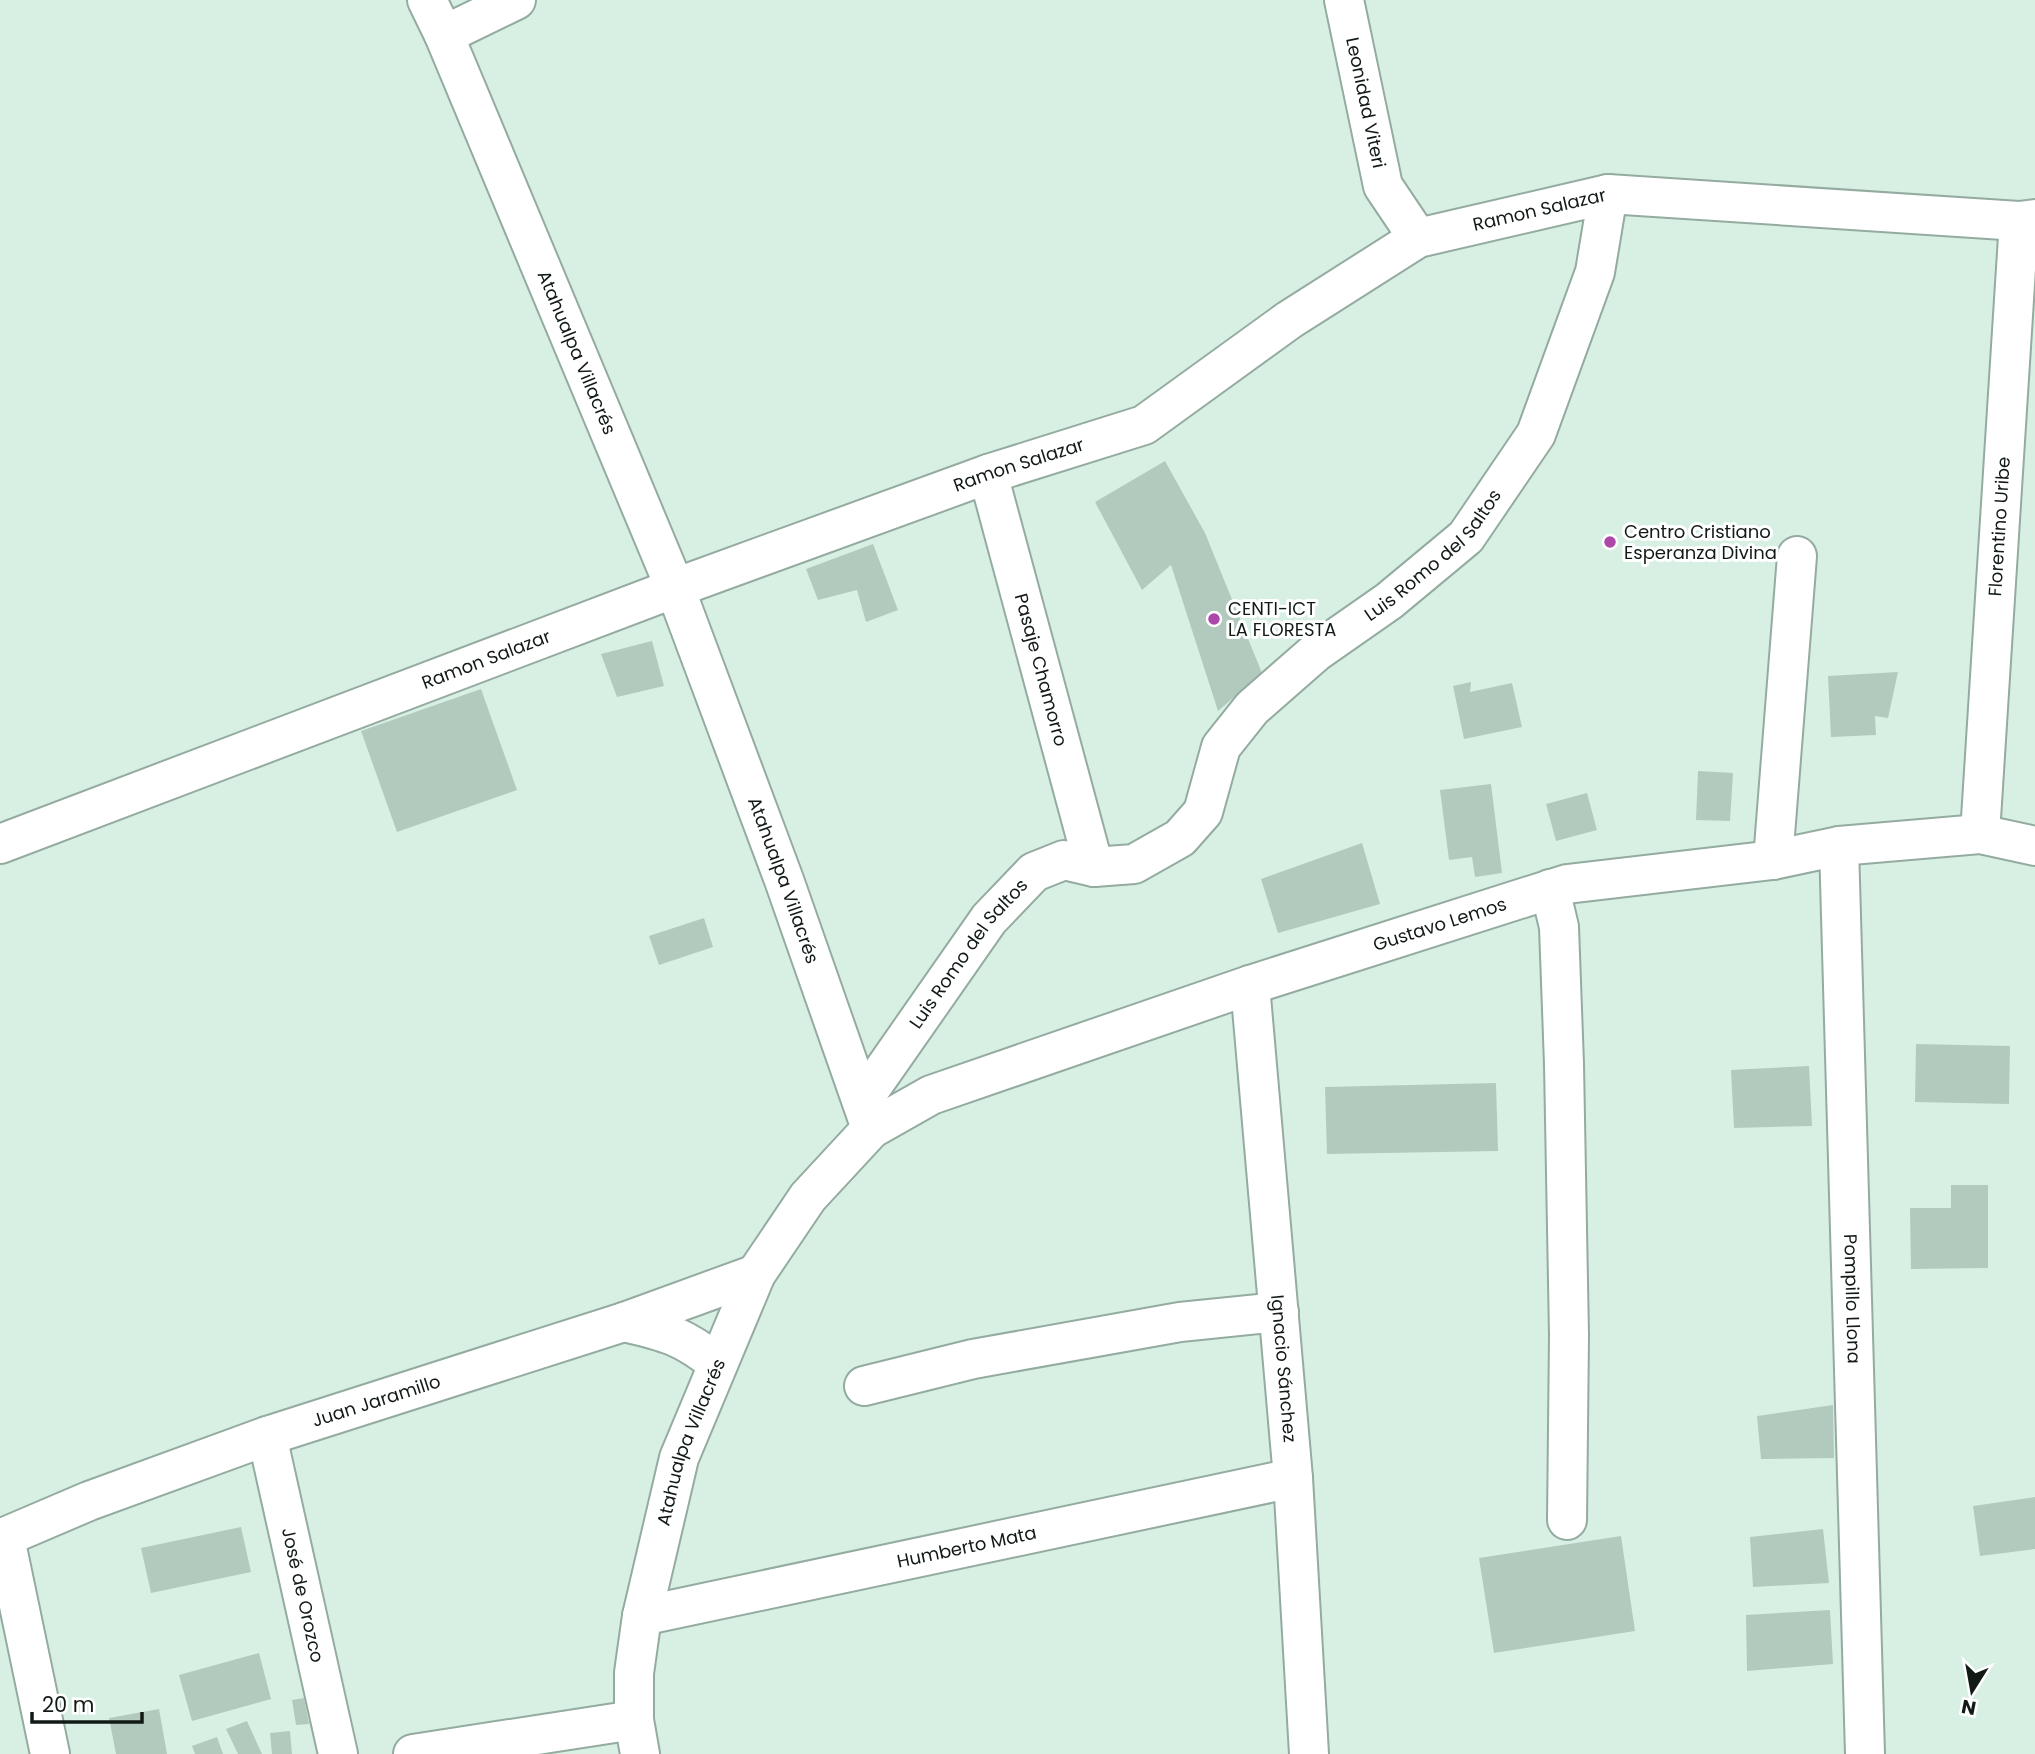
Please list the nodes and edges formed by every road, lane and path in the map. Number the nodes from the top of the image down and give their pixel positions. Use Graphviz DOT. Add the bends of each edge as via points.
graph roads {
  1 [pos="427,0"];
  2 [pos="516,0"];
  3 [pos="1344,0"];
  4 [pos="444,35"];
  5 [pos="1608,194"];
  6 [pos="2027,220"];
  7 [pos="1418,238"];
  8 [pos="988,474"];
  9 [pos="1797,556"];
  10 [pos="675,588"];
  11 [pos="1980,834"];
  12 [pos="0,844"];
  13 [pos="1839,846"];
  14 [pos="2035,846"];
  15 [pos="1773,860"];
  16 [pos="1094,867"];
  17 [pos="1550,889"];
  18 [pos="1251,985"];
  19 [pos="866,1115"];
  20 [pos="756,1274"];
  21 [pos="1279,1312"];
  22 [pos="624,1322"];
  23 [pos="718,1364"];
  24 [pos="863,1385"];
  25 [pos="267,1436"];
  26 [pos="1293,1478"];
  27 [pos="1567,1520"];
  28 [pos="3,1538"];
  29 [pos="642,1616"];
  30 [pos="637,1737"];
  31 [pos="50,1754"];
  32 [pos="338,1754"];
  33 [pos="412,1754"];
  34 [pos="1310,1754"];
  35 [pos="1866,1754"];
  1 -- 4 [label="street, Atahualpa Villacrés"];
  2 -- 4 [label="street"];
  3 -- 7 [label="street, Leonidad Viteri" via="1383,186"];
  4 -- 10 [label="street, Atahualpa Villacrés"];
  5 -- 6 [label="street, Ramon Salazar"];
  5 -- 7 [label="street, Ramon Salazar"];
  5 -- 16 [label="street, Luis Romo del Saltos" via="1595,272 1536,433 1466,537 1389,601 1316,652 1252,708 1221,747 1203,813 1180,838 1134,864"];
  6 -- 11 [label="street, Florentino Uribe"];
  7 -- 8 [label="street, Ramon Salazar" via="1289,320 1144,425"];
  8 -- 10 [label="street, Ramon Salazar"];
  8 -- 16 [label="street, Pasaje Chamorro"];
  9 -- 15 [label="street"];
  10 -- 12 [label="street, Ramon Salazar"];
  10 -- 19 [label="street, Atahualpa Villacrés"];
  11 -- 13 [label="street, Gustavo Lemos"];
  11 -- 14 [label="street, Gustavo Lemos"];
  13 -- 15 [label="street, Gustavo Lemos"];
  13 -- 35 [label="street, Pompillo Llona"];
  15 -- 17 [label="street, Gustavo Lemos"];
  16 -- 19 [label="street, Luis Romo del Saltos" via="1064,860 1034,872 989,919"];
  17 -- 18 [label="street, Gustavo Lemos"];
  17 -- 27 [label="street" via="1559,927 1564,1091"];
  18 -- 19 [label="street, Gustavo Lemos"];
  18 -- 21 [label="street, Ignacio Sánchez"];
  19 -- 20 [label="street, Atahualpa Villacrés"];
  20 -- 22 [label="street, Juan Jaramillo"];
  20 -- 23 [label="street, Atahualpa Villacrés"];
  21 -- 24 [label="street" via="1180,1322 973,1359"];
  21 -- 26 [label="street, Ignacio Sánchez"];
  22 -- 23 [label="street" via="692,1343"];
  22 -- 25 [label="street, Juan Jaramillo"];
  23 -- 29 [label="street, Atahualpa Villacrés" via="678,1458"];
  25 -- 28 [label="street, Juan Jaramillo" via="89,1501"];
  25 -- 32 [label="street, José de Orozco"];
  26 -- 29 [label="street, Humberto Mata"];
  26 -- 34 [label="street, Ignacio Sánchez"];
  28 -- 31 [label="street"];
  29 -- 30 [label="street, Atahualpa Villacrés" via="634,1673"];
  30 -- 33 [label="street"];
}
